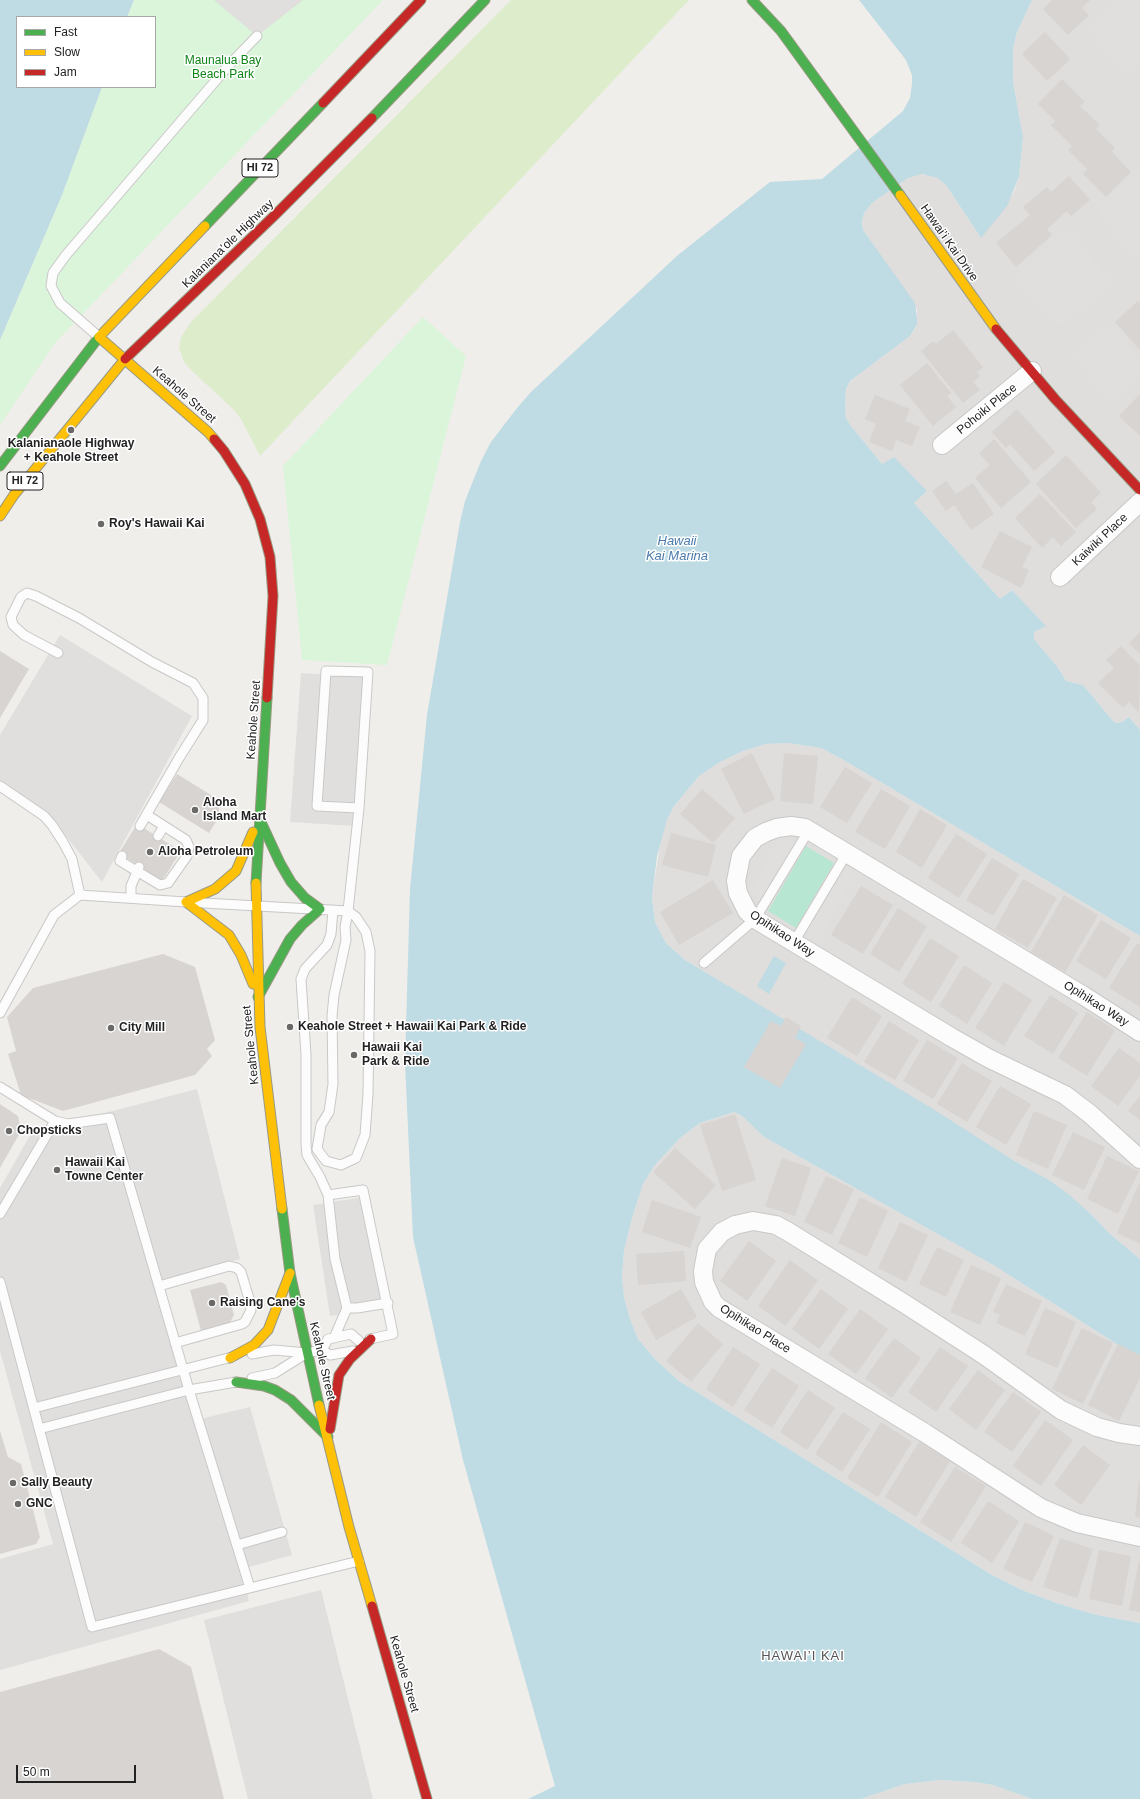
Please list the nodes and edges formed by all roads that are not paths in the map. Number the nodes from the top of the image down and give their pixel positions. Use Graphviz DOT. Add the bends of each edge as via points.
graph roads {
  1 [pos="421,0"];
  2 [pos="485,0"];
  3 [pos="752,0"];
  4 [pos="257,36"];
  5 [pos="99,336"];
  6 [pos="125,359"];
  7 [pos="1032,371"];
  8 [pos="942,445"];
  9 [pos="0,466"];
  10 [pos="1140,490"];
  11 [pos="1140,502"];
  12 [pos="0,516"];
  13 [pos="1060,577"];
  14 [pos="58,653"];
  15 [pos="0,786"];
  16 [pos="359,808"];
  17 [pos="147,815"];
  18 [pos="260,819"];
  19 [pos="140,826"];
  20 [pos="164,826"];
  21 [pos="808,830"];
  22 [pos="158,836"];
  23 [pos="847,853"];
  24 [pos="122,856"];
  25 [pos="138,869"];
  26 [pos="80,895"];
  27 [pos="131,897"];
  28 [pos="186,902"];
  29 [pos="256,905"];
  30 [pos="320,909"];
  31 [pos="333,910"];
  32 [pos="348,911"];
  33 [pos="756,919"];
  34 [pos="794,942"];
  35 [pos="704,963"];
  36 [pos="258,998"];
  37 [pos="0,1013"];
  38 [pos="1140,1032"];
  39 [pos="0,1087"];
  40 [pos="55,1121"];
  41 [pos="1140,1159"];
  42 [pos="328,1195"];
  43 [pos="0,1214"];
  44 [pos="290,1273"];
  45 [pos="0,1282"];
  46 [pos="159,1286"];
  47 [pos="388,1303"];
  48 [pos="347,1308"];
  49 [pos="334,1338"];
  50 [pos="371,1339"];
  51 [pos="359,1342"];
  52 [pos="175,1343"];
  53 [pos="322,1350"];
  54 [pos="307,1353"];
  55 [pos="230,1358"];
  56 [pos="183,1370"];
  57 [pos="236,1382"];
  58 [pos="189,1390"];
  59 [pos="34,1408"];
  60 [pos="39,1429"];
  61 [pos="1140,1436"];
  62 [pos="328,1438"];
  63 [pos="282,1532"];
  64 [pos="1140,1537"];
  65 [pos="237,1545"];
  66 [pos="359,1561"];
  67 [pos="250,1588"];
  68 [pos="427,1799"];
  1 -- 5 [label="main road, HI 72"];
  2 -- 6 [label="main road, Kalaniana’ole Highway / HI 72" via="347,143"];
  3 -- 7 [label="main road, Hawai’i Kai Drive" via="781,31 969,293"];
  4 -- 5 [label="lane" via="224,70 53,273 51,286 60,303"];
  5 -- 6 [label="main road, Keahole Street"];
  5 -- 9 [label="main road, HI 72"];
  6 -- 12 [label="main road, Kalaniana’ole Highway / HI 72" via="14,495"];
  6 -- 18 [label="main road, Keahole Street" via="208,432 235,467 260,519 270,557 273,596"];
  7 -- 8 [label="street, Pohoiki Place"];
  7 -- 10 [label="main road, Hawai’i Kai Drive"];
  11 -- 13 [label="street, Kaiwiki Place"];
  14 -- 17 [label="lane" via="24,635 13,625 11,617 21,597 27,593 79,618 122,646 193,683 203,698 203,720"];
  15 -- 26 [label="lane" via="44,816 52,825 72,859"];
  16 -- 16 [label="lane" via="368,672 326,671 317,806"];
  16 -- 32 [label="lane"];
  17 -- 19 [label="lane"];
  17 -- 20 [label="lane"];
  18 -- 28 [label="main road" via="236,871 215,889"];
  18 -- 29 [label="main road, Keahole Street"];
  18 -- 30 [label="main road" via="291,882 305,898"];
  20 -- 22 [label="lane"];
  20 -- 25 [label="lane" via="186,840 189,847 187,856 168,883 160,885"];
  21 -- 23 [label="street, Opihikao Way"];
  21 -- 33 [label="lane"];
  21 -- 33 [label="street, Opihikao Way" via="791,826 766,832 755,838 741,856 736,881 738,893 747,911"];
  23 -- 34 [label="lane"];
  23 -- 38 [label="street, Opihikao Way"];
  24 -- 25 [label="lane" via="120,861"];
  25 -- 27 [label="lane" via="131,886"];
  26 -- 27 [label="lane"];
  26 -- 37 [label="lane" via="54,915"];
  27 -- 28 [label="lane"];
  28 -- 29 [label="lane"];
  28 -- 36 [label="main road" via="229,935 241,955"];
  29 -- 30 [label="lane"];
  29 -- 36 [label="main road, Keahole Street"];
  30 -- 31 [label="lane"];
  30 -- 36 [label="main road" via="290,939"];
  31 -- 32 [label="lane"];
  31 -- 42 [label="lane" via="331,934 327,945 305,969 301,979 306,1063 307,1155"];
  32 -- 32 [label="lane" via="356,916 366,932 370,951 368,1094 365,1136 356,1158 341,1165 326,1161 317,1149 321,1124 329,1112 333,1084 332,1016 346,940"];
  33 -- 34 [label="street, Opihikao Way"];
  33 -- 35 [label="lane"];
  34 -- 41 [label="street, Opihikao Way" via="951,1037 1064,1096 1090,1114"];
  36 -- 44 [label="main road, Keahole Street"];
  39 -- 40 [label="lane"];
  40 -- 43 [label="lane"];
  40 -- 46 [label="lane" via="68,1124 110,1118"];
  42 -- 47 [label="lane" via="363,1190"];
  42 -- 48 [label="lane" via="335,1259"];
  44 -- 54 [label="main road, Keahole Street"];
  44 -- 55 [label="main road" via="268,1330 254,1345"];
  45 -- 59 [label="lane"];
  46 -- 52 [label="lane"];
  46 -- 52 [label="lane" via="229,1266 241,1272 250,1302 251,1310 242,1324"];
  47 -- 48 [label="lane"];
  47 -- 50 [label="lane" via="394,1334"];
  48 -- 49 [label="lane"];
  49 -- 51 [label="lane" via="352,1334"];
  49 -- 53 [label="lane" via="328,1339"];
  50 -- 51 [label="lane"];
  50 -- 62 [label="main road" via="350,1359 340,1376"];
  51 -- 53 [label="lane" via="354,1351 330,1355"];
  52 -- 56 [label="lane"];
  53 -- 54 [label="lane"];
  54 -- 55 [label="lane" via="274,1350"];
  54 -- 57 [label="lane" via="275,1373"];
  54 -- 62 [label="main road, Keahole Street"];
  55 -- 56 [label="lane"];
  56 -- 58 [label="lane"];
  56 -- 59 [label="lane"];
  57 -- 58 [label="lane"];
  57 -- 62 [label="main road" via="275,1390 291,1400"];
  58 -- 60 [label="lane"];
  58 -- 65 [label="lane"];
  59 -- 60 [label="lane"];
  60 -- 67 [label="lane" via="92,1627"];
  61 -- 64 [label="street, Opihikao Place" via="1097,1427 1061,1410 984,1355 776,1225 753,1221 735,1225 722,1232 707,1249 704,1282 713,1302 719,1308 925,1432 1041,1508 1077,1523"];
  62 -- 66 [label="main road, Keahole Street"];
  63 -- 65 [label="lane"];
  65 -- 67 [label="lane"];
  66 -- 67 [label="lane"];
  66 -- 68 [label="main road, Keahole Street"];
}
